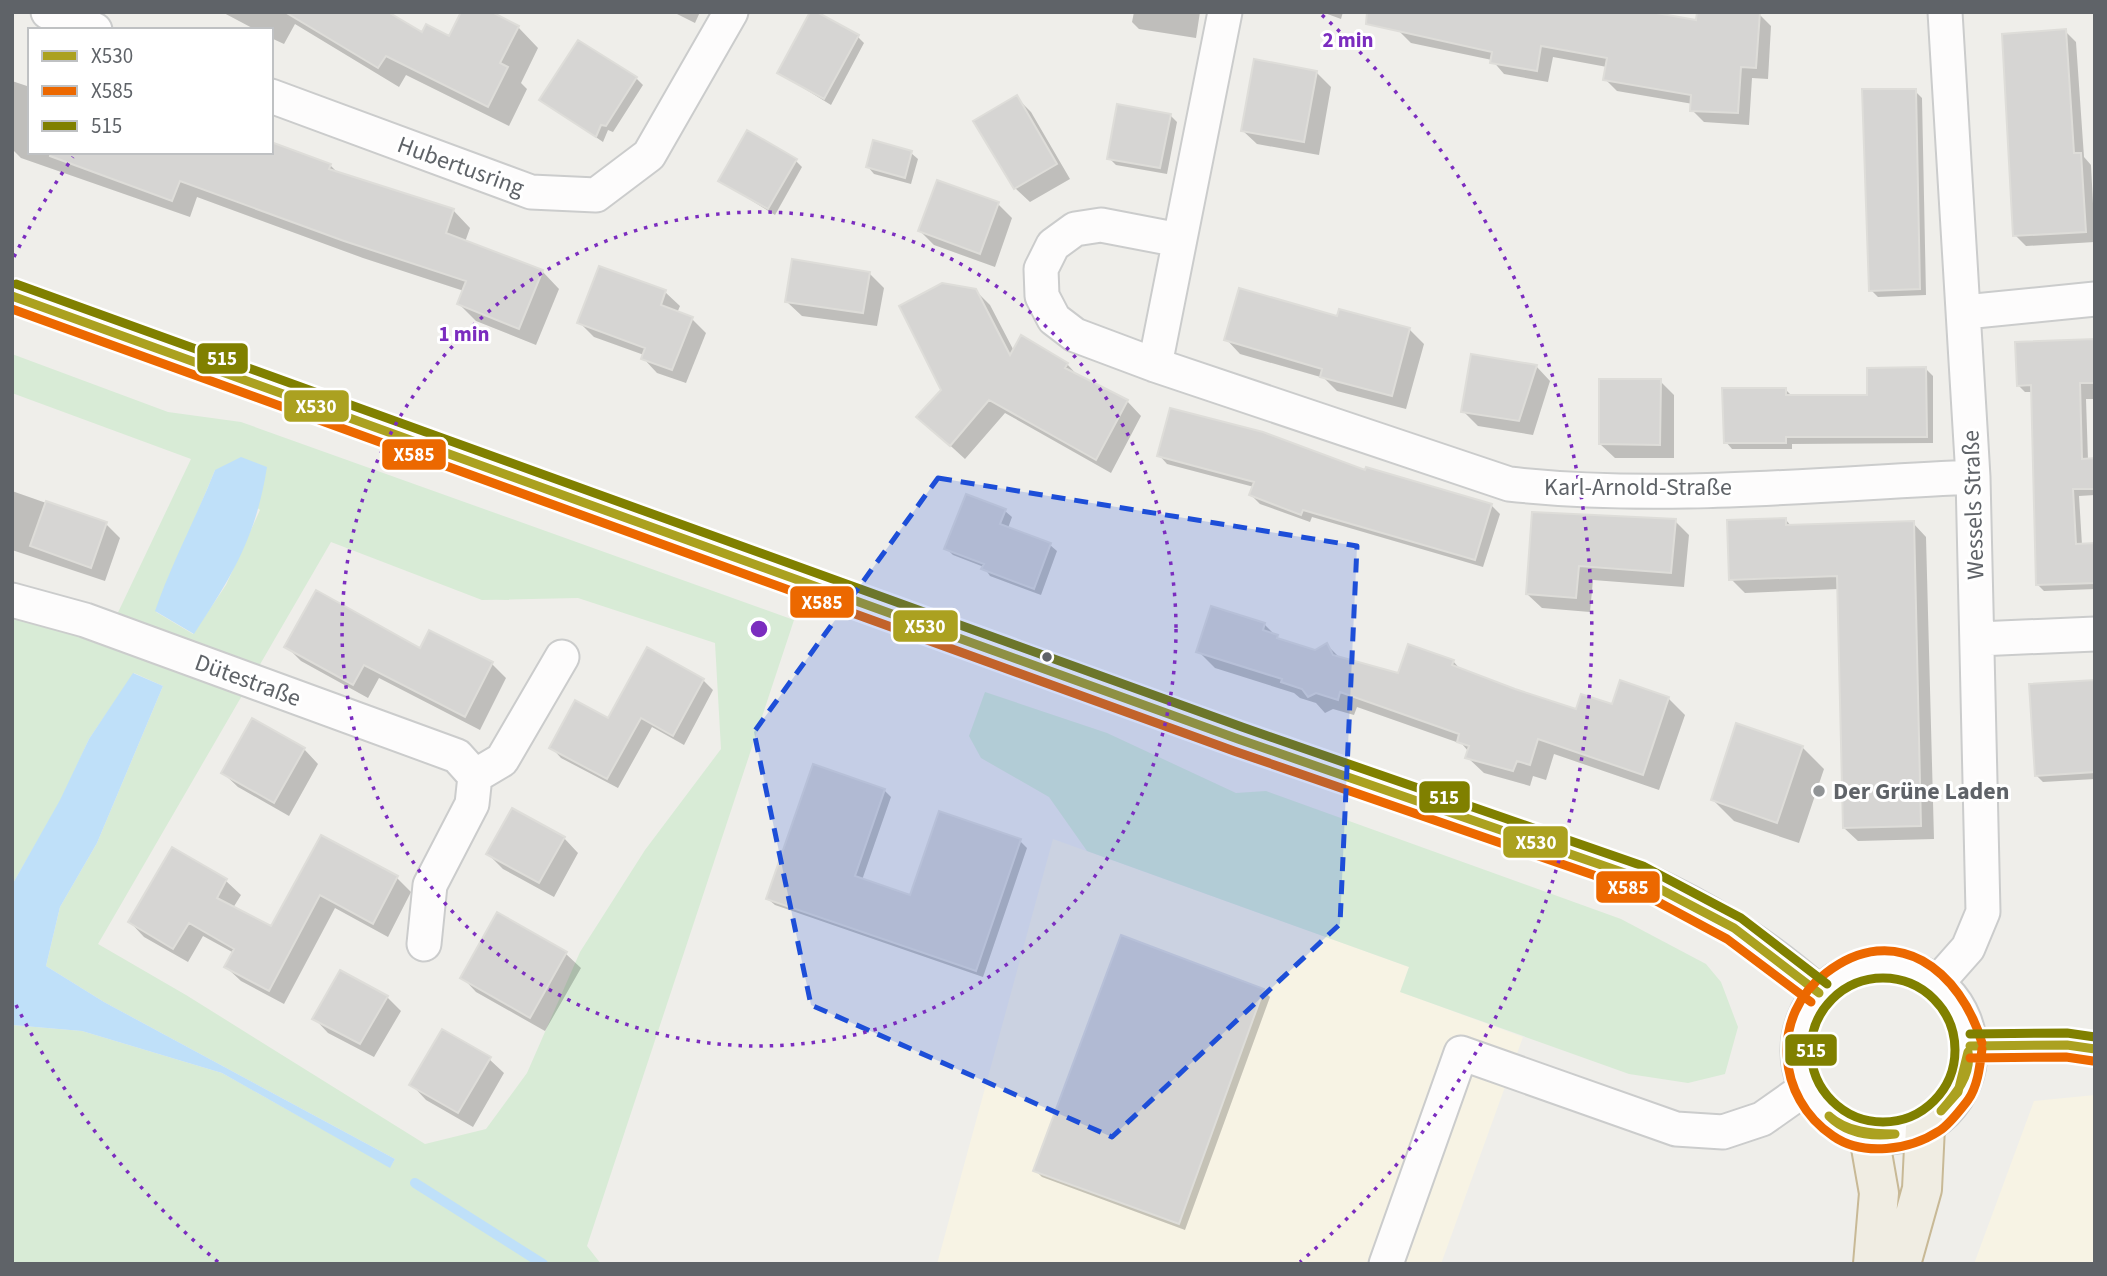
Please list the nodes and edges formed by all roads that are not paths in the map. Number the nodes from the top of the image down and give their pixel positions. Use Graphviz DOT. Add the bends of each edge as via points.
graph roads {
  1 [pos="48,12"];
  2 [pos="731,12"];
  3 [pos="1225,12"];
  4 [pos="1945,12"];
  5 [pos="90,28"];
  6 [pos="273,97"];
  7 [pos="1179,240"];
  8 [pos="12,296"];
  9 [pos="2095,299"];
  10 [pos="1965,312"];
  11 [pos="1155,365"];
  12 [pos="1973,477"];
  13 [pos="12,600"];
  14 [pos="2095,634"];
  15 [pos="1978,639"];
  16 [pos="562,657"];
  17 [pos="475,776"];
  18 [pos="424,944"];
  19 [pos="1937,983"];
  20 [pos="1819,993"];
  21 [pos="1970,1046"];
  22 [pos="2095,1049"];
  23 [pos="1806,1088"];
  24 [pos="1925,1127"];
  25 [pos="1868,1136"];
  26 [pos="1386,1264"];
  27 [pos="1873,1264"];
  28 [pos="1901,1264"];
  1 -- 5 [label="street"];
  2 -- 6 [label="street, Hubertusring" via="649,155 596,195 531,192"];
  3 -- 7 [label="street"];
  4 -- 10 [label="street, Wessels Straße"];
  7 -- 11 [label="street"];
  7 -- 11 [label="street, Karl-Arnold-Straße" via="1101,225 1075,229 1054,245 1041,269 1042,296 1054,319 1075,335"];
  8 -- 20 [label="street" via="1238,739 1639,878 1736,928 1784,961"];
  9 -- 10 [label="street"];
  10 -- 12 [label="street, Wessels Straße"];
  11 -- 12 [label="street, Karl-Arnold-Straße" via="1509,484 1633,492"];
  12 -- 15 [label="street, Wessels Straße"];
  13 -- 17 [label="street, Dütestraße" via="85,620 457,756"];
  14 -- 15 [label="street"];
  15 -- 19 [label="street, Wessels Straße" via="1983,912 1968,948"];
  16 -- 17 [label="street" via="502,760"];
  17 -- 18 [label="street" via="472,804 430,885"];
  19 -- 20 [label="street" via="1914,970 1889,965 1863,967 1839,977"];
  19 -- 21 [label="street" via="1965,1022"];
  20 -- 23 [label="street" via="1798,1039 1798,1065"];
  21 -- 22 [label="street"];
  21 -- 24 [label="street" via="1968,1070 1959,1093 1945,1112"];
  23 -- 25 [label="street" via="1831,1120"];
  23 -- 26 [label="street" via="1762,1119 1723,1132 1676,1129 1461,1053"];
  24 -- 25 [label="street" via="1898,1136"];
  24 -- 28 [label="highway" via="1922,1189"];
  25 -- 27 [label="highway" via="1879,1193"];
}
